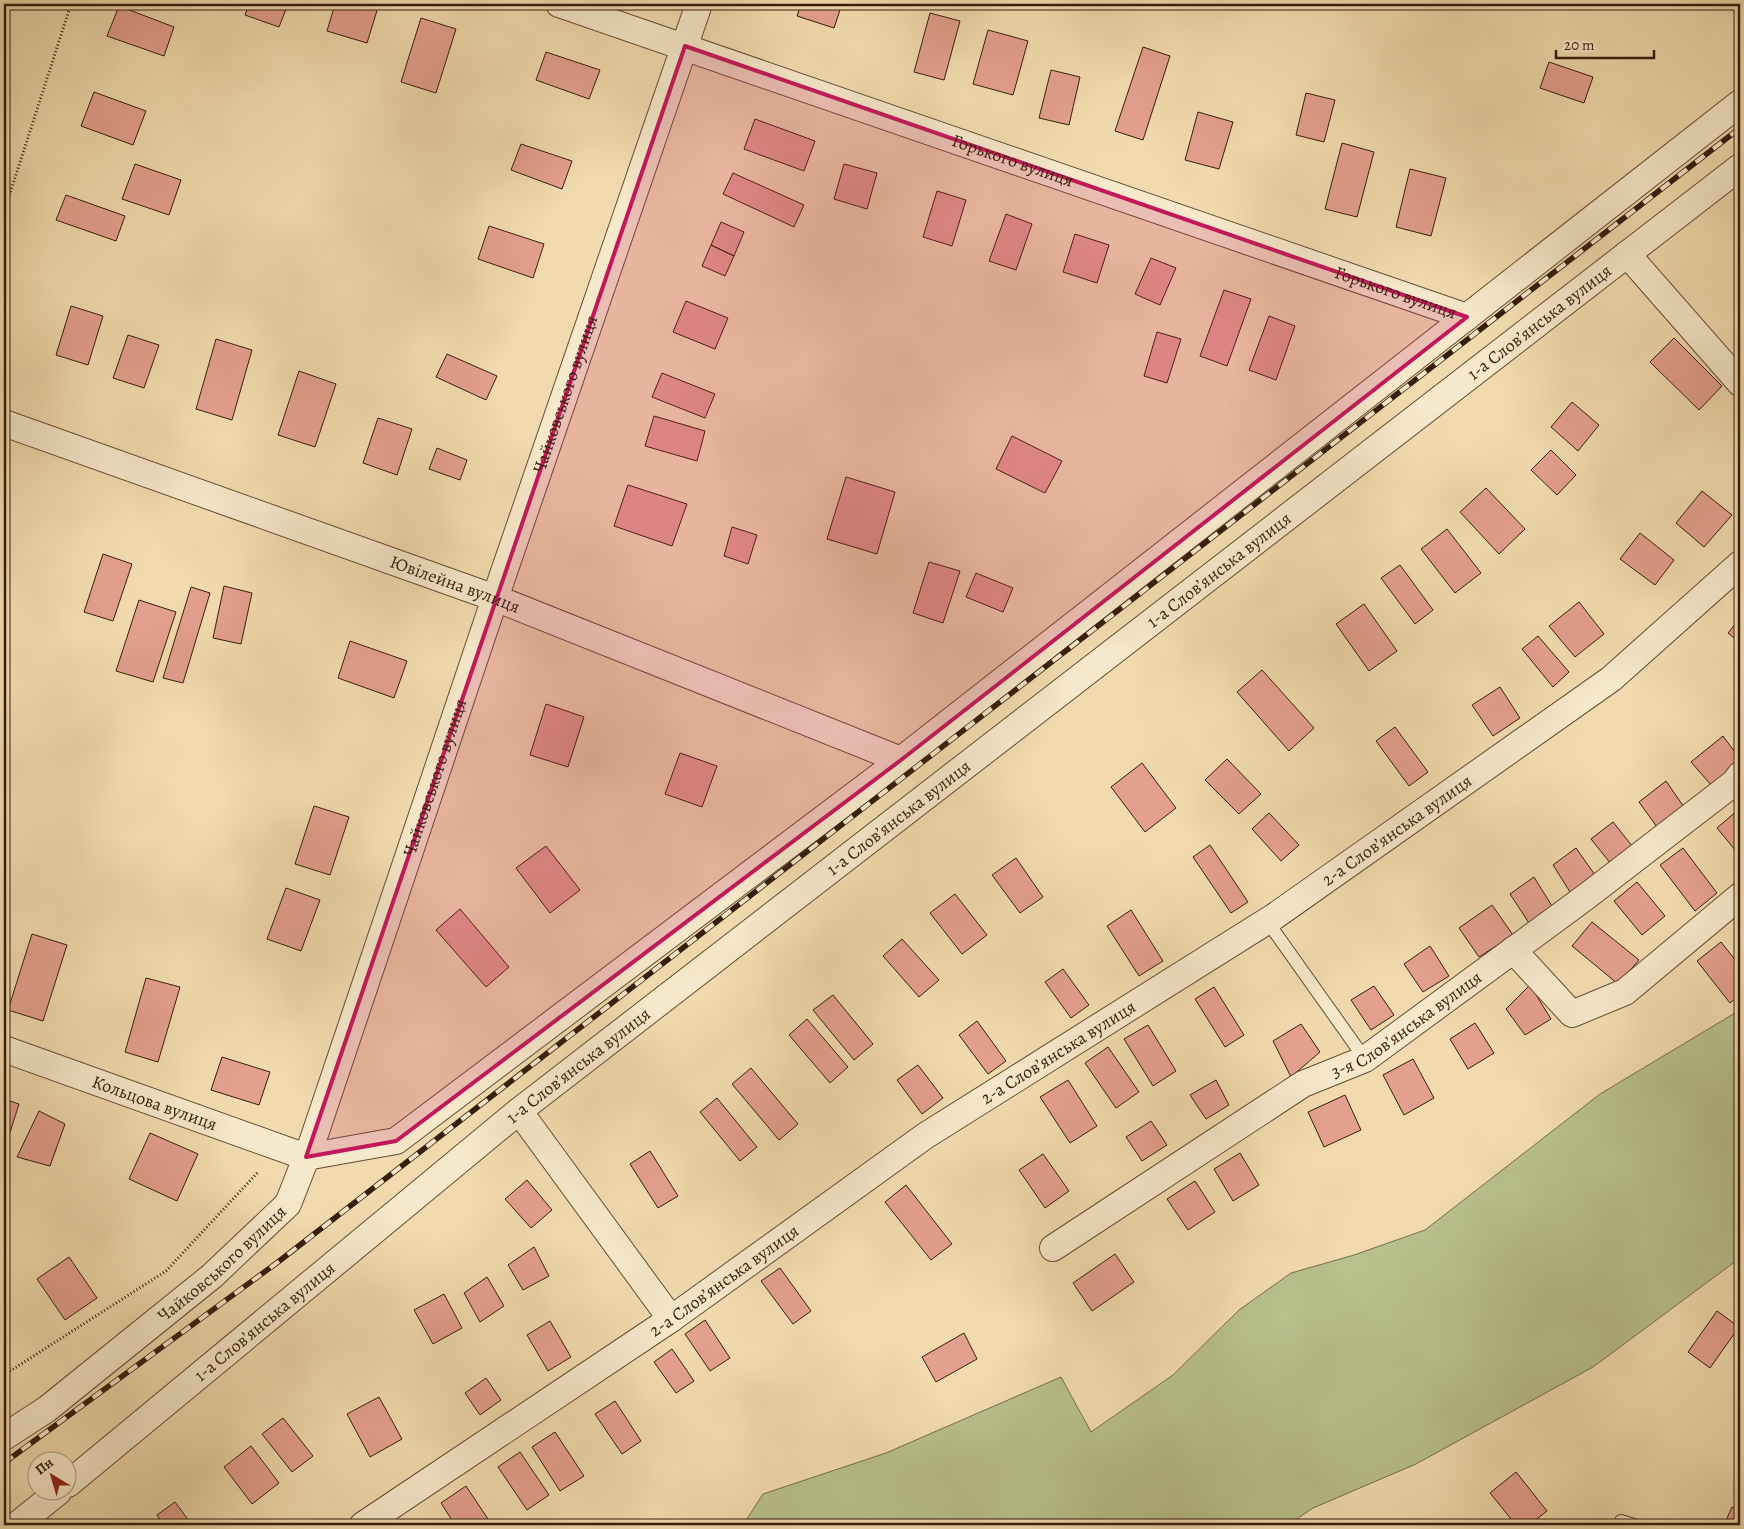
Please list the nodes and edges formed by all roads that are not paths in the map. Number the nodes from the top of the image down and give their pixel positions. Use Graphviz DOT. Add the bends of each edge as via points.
graph roads {
  1 [pos="559,4"];
  2 [pos="699,4"];
  3 [pos="684,46"];
  4 [pos="1740,103"];
  5 [pos="1740,167"];
  6 [pos="1627,254"];
  7 [pos="1467,317"];
  8 [pos="1740,383"];
  9 [pos="4,423"];
  10 [pos="1740,564"];
  11 [pos="495,598"];
  12 [pos="901,760"];
  13 [pos="1740,775"];
  14 [pos="1740,896"];
  15 [pos="1267,921"];
  16 [pos="1513,950"];
  17 [pos="4,1049"];
  18 [pos="1365,1059"];
  19 [pos="519,1111"];
  20 [pos="306,1157"];
  21 [pos="1053,1248"];
  22 [pos="670,1319"];
  23 [pos="4,1437"];
  24 [pos="78,1476"];
  25 [pos="46,1502"];
  26 [pos="1621,1521"];
  27 [pos="17,1525"];
  28 [pos="364,1525"];
  29 [pos="1634,1525"];
  1 -- 3 [label="street, Горького вулиця"];
  2 -- 3 [label="street, Чайковського вулиця"];
  3 -- 7 [label="street, Горького вулиця"];
  3 -- 11 [label="street, Чайковського вулиця"];
  4 -- 7 [label="street"];
  5 -- 6 [label="street, 1-а Слов’янська вулиця"];
  6 -- 8 [label="street"];
  6 -- 19 [label="street, 1-а Слов’янська вулиця"];
  7 -- 12 [label="street"];
  9 -- 11 [label="street, Ювілейна вулиця"];
  10 -- 15 [label="street, 2-а Слов’янська вулиця" via="1611,679"];
  11 -- 12 [label="street, Ювілейна вулиця"];
  11 -- 20 [label="street, Чайковського вулиця"];
  12 -- 20 [label="street" via="396,1141"];
  13 -- 16 [label="street, 3-я Слов’янська вулиця"];
  14 -- 16 [label="street" via="1625,992 1572,1014"];
  15 -- 18 [label="lane"];
  15 -- 22 [label="street, 2-а Слов’янська вулиця" via="925,1136"];
  16 -- 18 [label="street, 3-я Слов’янська вулиця"];
  17 -- 20 [label="street, Кольцова вулиця"];
  18 -- 21 [label="street, 3-я Слов’янська вулиця" via="1303,1084"];
  19 -- 22 [label="street"];
  19 -- 24 [label="street, 1-а Слов’янська вулиця"];
  20 -- 23 [label="street, Чайковського вулиця" via="288,1204 212,1276 46,1409"];
  22 -- 28 [label="street, 2-а Слов’янська вулиця"];
  25 -- 27 [label="street"];
  26 -- 29 [label="lane"];
}
